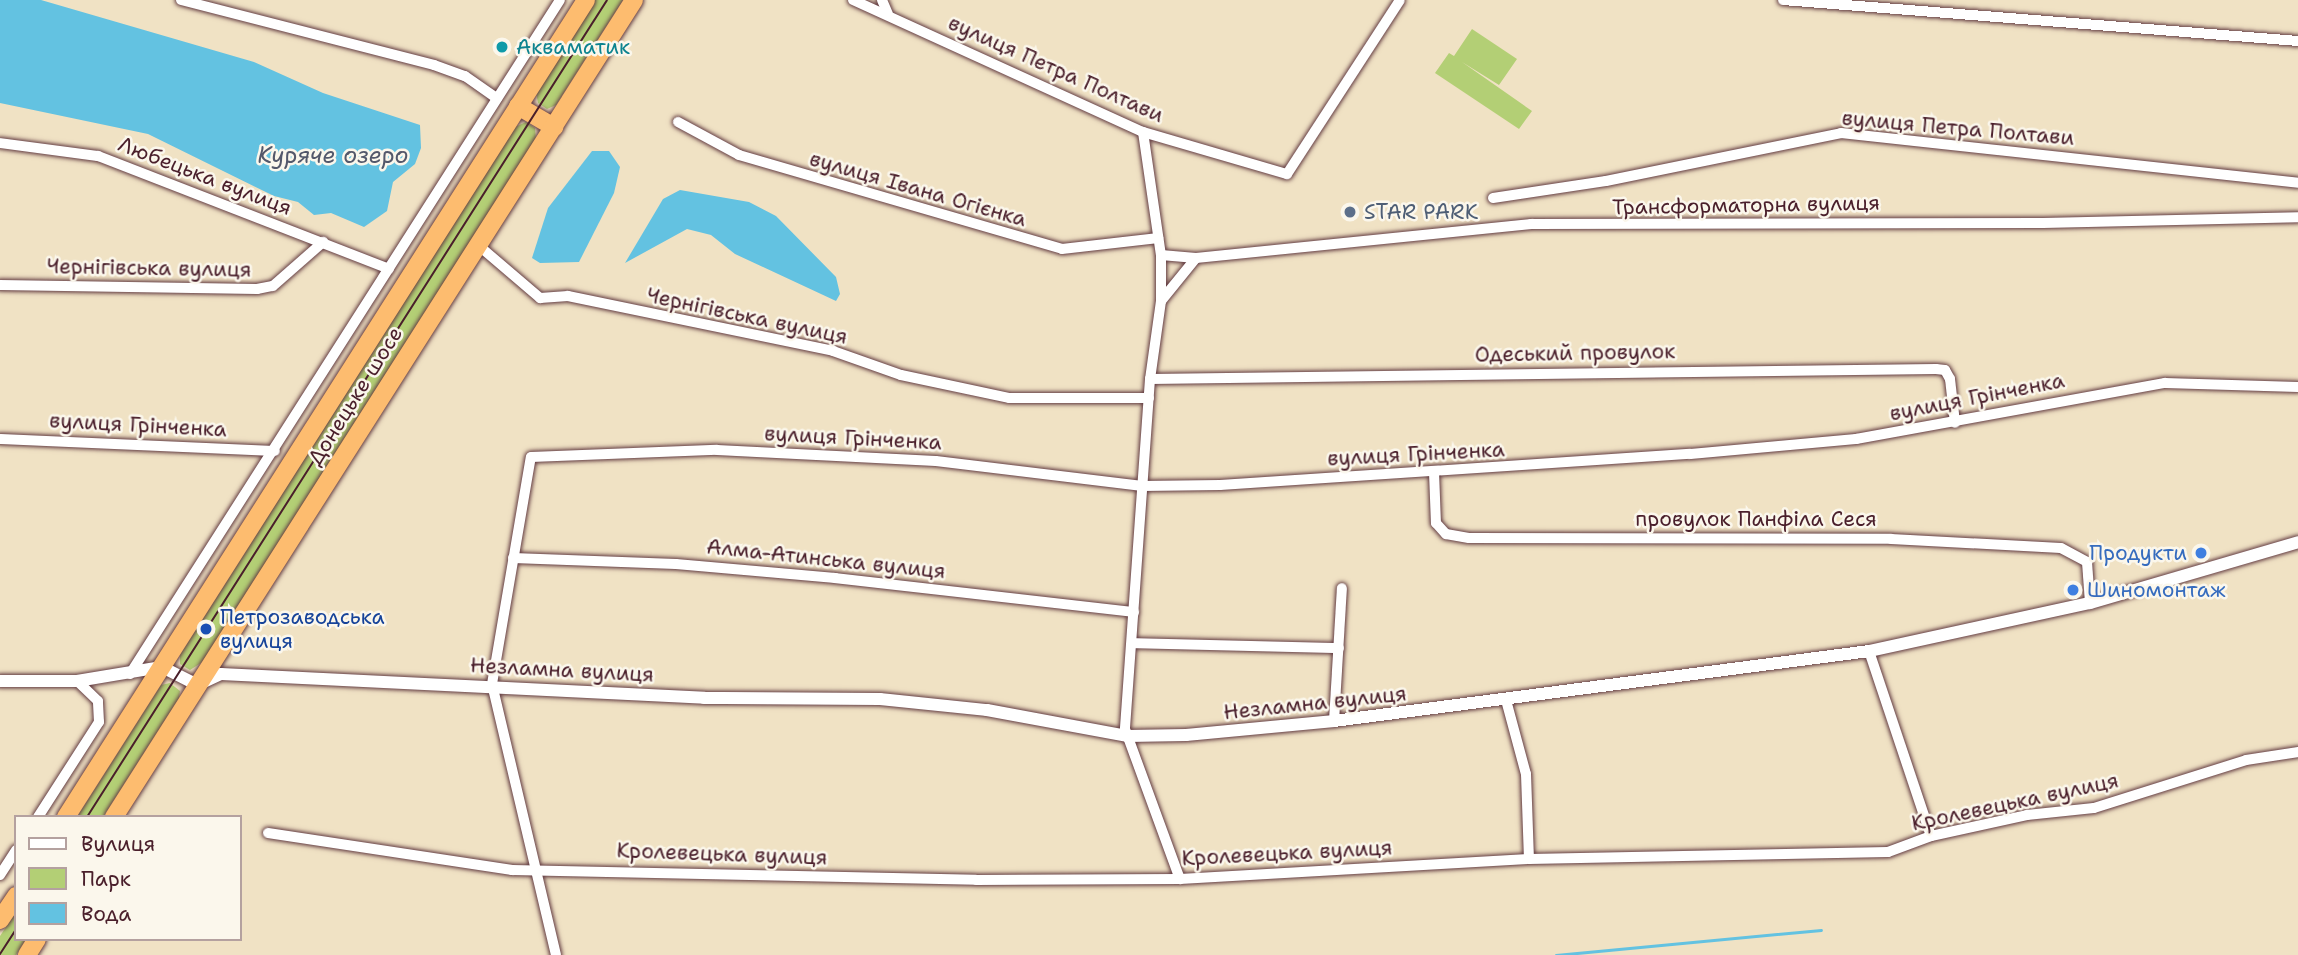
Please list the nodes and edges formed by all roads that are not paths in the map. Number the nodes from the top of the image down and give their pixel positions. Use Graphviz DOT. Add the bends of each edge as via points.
graph roads {
  1 [pos="181,0"];
  2 [pos="560,0"];
  3 [pos="586,0"];
  4 [pos="634,0"];
  5 [pos="853,0"];
  6 [pos="882,0"];
  7 [pos="1400,0"];
  8 [pos="1783,0"];
  9 [pos="888,15"];
  10 [pos="2298,41"];
  11 [pos="497,98"];
  12 [pos="518,106"];
  13 [pos="678,122"];
  14 [pos="554,127"];
  15 [pos="1143,132"];
  16 [pos="0,144"];
  17 [pos="2298,183"];
  18 [pos="1493,198"];
  19 [pos="2298,217"];
  20 [pos="1158,238"];
  21 [pos="323,242"];
  22 [pos="478,245"];
  23 [pos="400,251"];
  24 [pos="1161,255"];
  25 [pos="1196,258"];
  26 [pos="418,262"];
  27 [pos="389,269"];
  28 [pos="0,285"];
  29 [pos="1161,301"];
  30 [pos="1150,379"];
  31 [pos="2298,387"];
  32 [pos="1149,398"];
  33 [pos="1955,423"];
  34 [pos="0,439"];
  35 [pos="275,452"];
  36 [pos="1434,472"];
  37 [pos="1142,486"];
  38 [pos="2298,542"];
  39 [pos="513,558"];
  40 [pos="1342,588"];
  41 [pos="2090,603"];
  42 [pos="1134,612"];
  43 [pos="1132,643"];
  44 [pos="1339,648"];
  45 [pos="1869,651"];
  46 [pos="162,667"];
  47 [pos="130,674"];
  48 [pos="0,681"];
  49 [pos="77,681"];
  50 [pos="492,684"];
  51 [pos="197,685"];
  52 [pos="1506,700"];
  53 [pos="1335,721"];
  54 [pos="1127,736"];
  55 [pos="2298,752"];
  56 [pos="39,815"];
  57 [pos="67,815"];
  58 [pos="115,815"];
  59 [pos="268,833"];
  60 [pos="1931,836"];
  61 [pos="14,854"];
  62 [pos="1529,859"];
  63 [pos="536,868"];
  64 [pos="0,875"];
  65 [pos="1180,879"];
  66 [pos="14,898"];
  67 [pos="0,920"];
  68 [pos="556,955"];
  1 -- 11 [label="street" via="434,65 465,76"];
  2 -- 11 [label="street, Донецьке шосе"];
  3 -- 12 [label="highway, Донецьке шосе"];
  4 -- 14 [label="highway, Донецьке шосе"];
  5 -- 9 [label="street, вулиця Петра Полтави"];
  6 -- 9 [label="street"];
  7 -- 15 [label="street, вулиця Петра Полтави" via="1287,174"];
  8 -- 10 [label="street"];
  9 -- 15 [label="street, вулиця Петра Полтави"];
  11 -- 23 [label="street, Донецьке шосе"];
  12 -- 14 [label="highway"];
  12 -- 26 [label="highway, Донецьке шосе"];
  13 -- 20 [label="street, вулиця Івана Огієнка" via="739,155 1062,249"];
  14 -- 22 [label="highway, Донецьке шосе"];
  15 -- 20 [label="street"];
  16 -- 21 [label="street, Любецька вулиця" via="98,156 124,170 213,197"];
  17 -- 18 [label="street, вулиця Петра Полтави" via="1841,133 1606,181"];
  19 -- 25 [label="street, Трансформаторна вулиця" via="1531,225"];
  20 -- 24 [label="street"];
  21 -- 27 [label="street, Любецька вулиця"];
  21 -- 28 [label="street, Чернігівська вулиця" via="273,286 257,289"];
  22 -- 32 [label="street, Чернігівська вулиця" via="540,298 568,296 833,351 901,375 1009,398"];
  22 -- 51 [label="highway, Донецьке шосе"];
  23 -- 26 [label="street"];
  23 -- 27 [label="street, Донецьке шосе"];
  24 -- 25 [label="street, Трансформаторна вулиця"];
  24 -- 29 [label="street"];
  25 -- 29 [label="street"];
  26 -- 46 [label="highway, Донецьке шосе"];
  27 -- 35 [label="street, Донецьке шосе"];
  29 -- 30 [label="street"];
  30 -- 32 [label="street"];
  30 -- 33 [label="street, Одеський провулок" via="1936,369 1945,370 1950,379"];
  31 -- 33 [label="street, вулиця Грінченка" via="2165,383"];
  32 -- 37 [label="street"];
  33 -- 36 [label="street, вулиця Грінченка" via="1856,439"];
  34 -- 35 [label="street, вулиця Грінченка"];
  35 -- 47 [label="street, Донецьке шосе"];
  36 -- 37 [label="street, вулиця Грінченка"];
  36 -- 41 [label="street, провулок Панфіла Сеся" via="1436,523 1446,534 1469,538 1891,539 2061,548 2087,562"];
  37 -- 39 [label="street, вулиця Грінченка" via="936,461 744,452 531,457"];
  37 -- 42 [label="street"];
  38 -- 41 [label="street, Незламна вулиця"];
  39 -- 42 [label="street, Алма-Атинська вулиця" via="676,564"];
  39 -- 50 [label="street"];
  40 -- 44 [label="street"];
  41 -- 45 [label="street, Незламна вулиця"];
  42 -- 43 [label="street"];
  43 -- 44 [label="street"];
  43 -- 54 [label="street"];
  44 -- 53 [label="street"];
  45 -- 52 [label="street, Незламна вулиця"];
  45 -- 60 [label="street"];
  46 -- 47 [label="street"];
  46 -- 51 [label="street"];
  46 -- 57 [label="highway, Донецьке шосе"];
  47 -- 49 [label="street"];
  48 -- 49 [label="street"];
  49 -- 56 [label="street" via="98,701 99,722"];
  50 -- 51 [label="street, Незламна вулиця" via="221,674"];
  50 -- 54 [label="street, Незламна вулиця" via="704,698 936,703"];
  50 -- 63 [label="street"];
  51 -- 58 [label="highway, Донецьке шосе"];
  52 -- 53 [label="street, Незламна вулиця"];
  52 -- 62 [label="street" via="1526,774"];
  53 -- 54 [label="street, Незламна вулиця"];
  54 -- 65 [label="street"];
  55 -- 60 [label="street, Кролевецька вулиця" via="2246,760 2094,808 2027,815"];
  59 -- 63 [label="street, Кролевецька вулиця" via="512,870"];
  60 -- 62 [label="street, Кролевецька вулиця" via="1888,852"];
  61 -- 64 [label="street"];
  62 -- 65 [label="street, Кролевецька вулиця"];
  63 -- 65 [label="street, Кролевецька вулиця" via="976,880"];
  63 -- 68 [label="street"];
  66 -- 67 [label="highway"];
}
